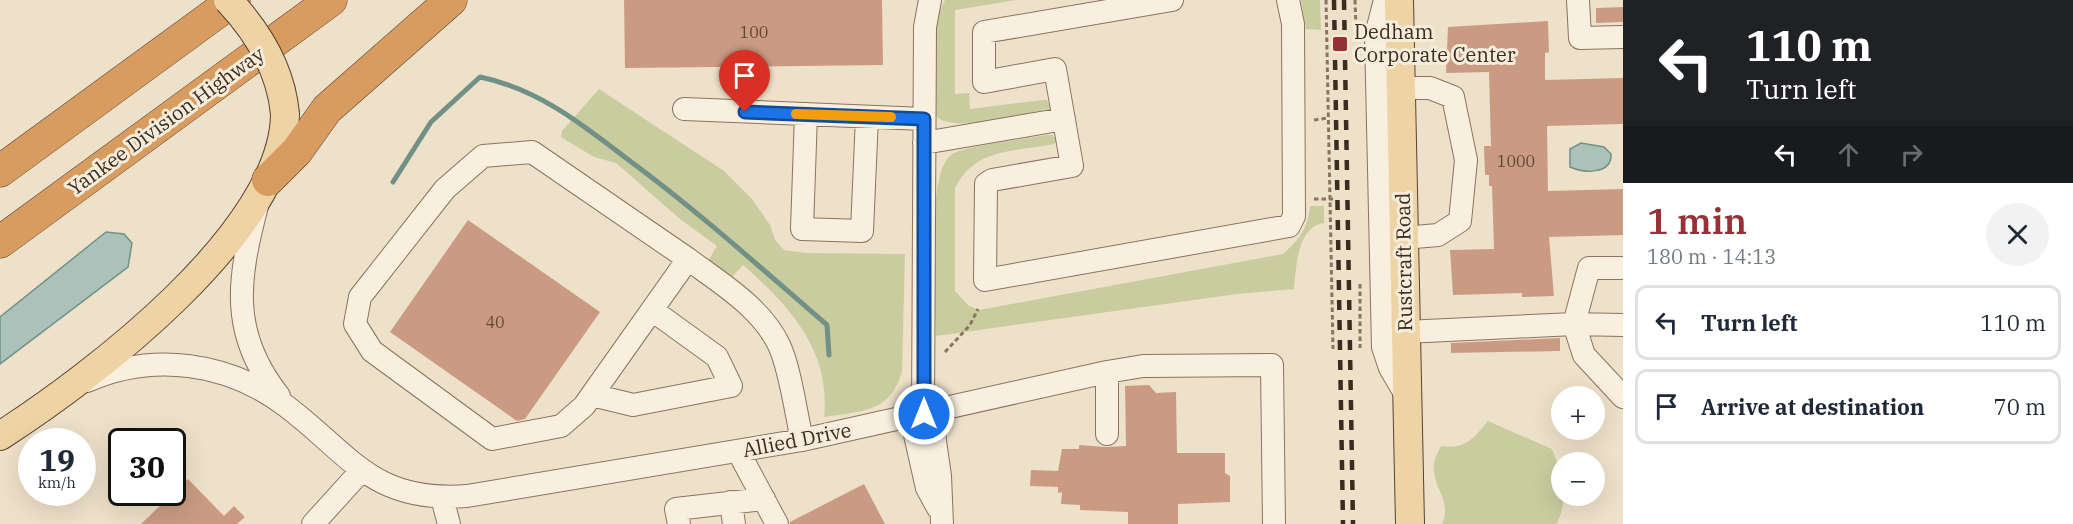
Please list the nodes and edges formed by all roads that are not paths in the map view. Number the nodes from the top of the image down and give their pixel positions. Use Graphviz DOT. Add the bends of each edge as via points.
graph roads {
  1 [pos="228,0"];
  2 [pos="234,0"];
  3 [pos="331,0"];
  4 [pos="451,0"];
  5 [pos="930,0"];
  6 [pos="1172,0"];
  7 [pos="1288,0"];
  8 [pos="1385,0"];
  9 [pos="1399,0"];
  10 [pos="1578,0"];
  11 [pos="1623,37"];
  12 [pos="1400,88"];
  13 [pos="684,110"];
  14 [pos="806,114"];
  15 [pos="867,117"];
  16 [pos="924,119"];
  17 [pos="1064,119"];
  18 [pos="924,143"];
  19 [pos="0,171"];
  20 [pos="264,189"];
  21 [pos="1403,238"];
  22 [pos="0,242"];
  23 [pos="688,259"];
  24 [pos="1623,268"];
  25 [pos="652,310"];
  26 [pos="1574,324"];
  27 [pos="1623,325"];
  28 [pos="1405,332"];
  29 [pos="1107,372"];
  30 [pos="592,395"];
  31 [pos="1407,397"];
  32 [pos="1623,397"];
  33 [pos="51,400"];
  34 [pos="287,407"];
  35 [pos="922,415"];
  36 [pos="1107,434"];
  37 [pos="0,436"];
  38 [pos="802,440"];
  39 [pos="738,451"];
  40 [pos="362,471"];
  41 [pos="442,498"];
  42 [pos="764,499"];
  43 [pos="733,513"];
  44 [pos="941,518"];
  45 [pos="313,524"];
  46 [pos="449,524"];
  47 [pos="679,524"];
  48 [pos="777,524"];
  49 [pos="1274,524"];
  50 [pos="1410,524"];
  1 -- 20 [label="main road, bridge" via="264,46 280,86 285,114 280,150"];
  2 -- 19 [label="highway"];
  3 -- 22 [label="highway, Yankee Division Highway"];
  4 -- 20 [label="highway" via="327,109"];
  5 -- 16 [label="street" via="925,27"];
  6 -- 17 [label="street" via="984,32 984,81 1055,69"];
  7 -- 17 [label="street" via="1293,24 1293,216 1289,226 985,280 986,184 1072,166"];
  8 -- 31 [label="street" via="1376,35 1383,347"];
  9 -- 12 [label="main road, Rustcraft Road"];
  10 -- 11 [label="street" via="1580,38"];
  12 -- 21 [label="main road, Rustcraft Road"];
  12 -- 21 [label="street" via="1430,88 1453,97 1466,160 1460,221 1438,235"];
  13 -- 14 [label="street"];
  14 -- 15 [label="street"];
  14 -- 15 [label="street" via="802,229 822,230 862,231"];
  15 -- 16 [label="street"];
  16 -- 18 [label="street"];
  17 -- 18 [label="street"];
  18 -- 35 [label="street"];
  20 -- 33 [label="main road" via="223,246 167,305 122,346"];
  20 -- 34 [label="street, Allied Drive" via="241,280 243,321 256,362"];
  21 -- 28 [label="main road, Rustcraft Road"];
  23 -- 25 [label="street"];
  23 -- 30 [label="street" via="532,152 483,156 445,189 360,297 355,324 372,351 492,439 561,426"];
  23 -- 38 [label="street" via="737,295 768,327 780,346"];
  24 -- 26 [label="street" via="1589,268"];
  25 -- 30 [label="street"];
  25 -- 30 [label="street" via="717,357 731,386 633,405"];
  26 -- 27 [label="street"];
  26 -- 28 [label="street"];
  26 -- 32 [label="street" via="1584,355"];
  28 -- 31 [label="main road, Rustcraft Road"];
  29 -- 35 [label="street, Allied Drive"];
  29 -- 36 [label="street"];
  29 -- 49 [label="street, Allied Drive" via="1143,366 1272,365"];
  31 -- 50 [label="main road, Rustcraft Road"];
  33 -- 34 [label="street, Allied Drive" via="105,373 129,366 163,364 224,373"];
  33 -- 37 [label="main road"];
  34 -- 40 [label="street, Allied Drive"];
  35 -- 38 [label="street, Allied Drive"];
  35 -- 44 [label="street" via="927,488"];
  38 -- 39 [label="street, Allied Drive"];
  39 -- 41 [label="street, Allied Drive"];
  39 -- 42 [label="street"];
  40 -- 41 [label="street, Allied Drive" via="390,486"];
  40 -- 45 [label="street"];
  41 -- 46 [label="street"];
  42 -- 43 [label="street"];
  42 -- 48 [label="street"];
  43 -- 47 [label="street" via="676,509"];
}
